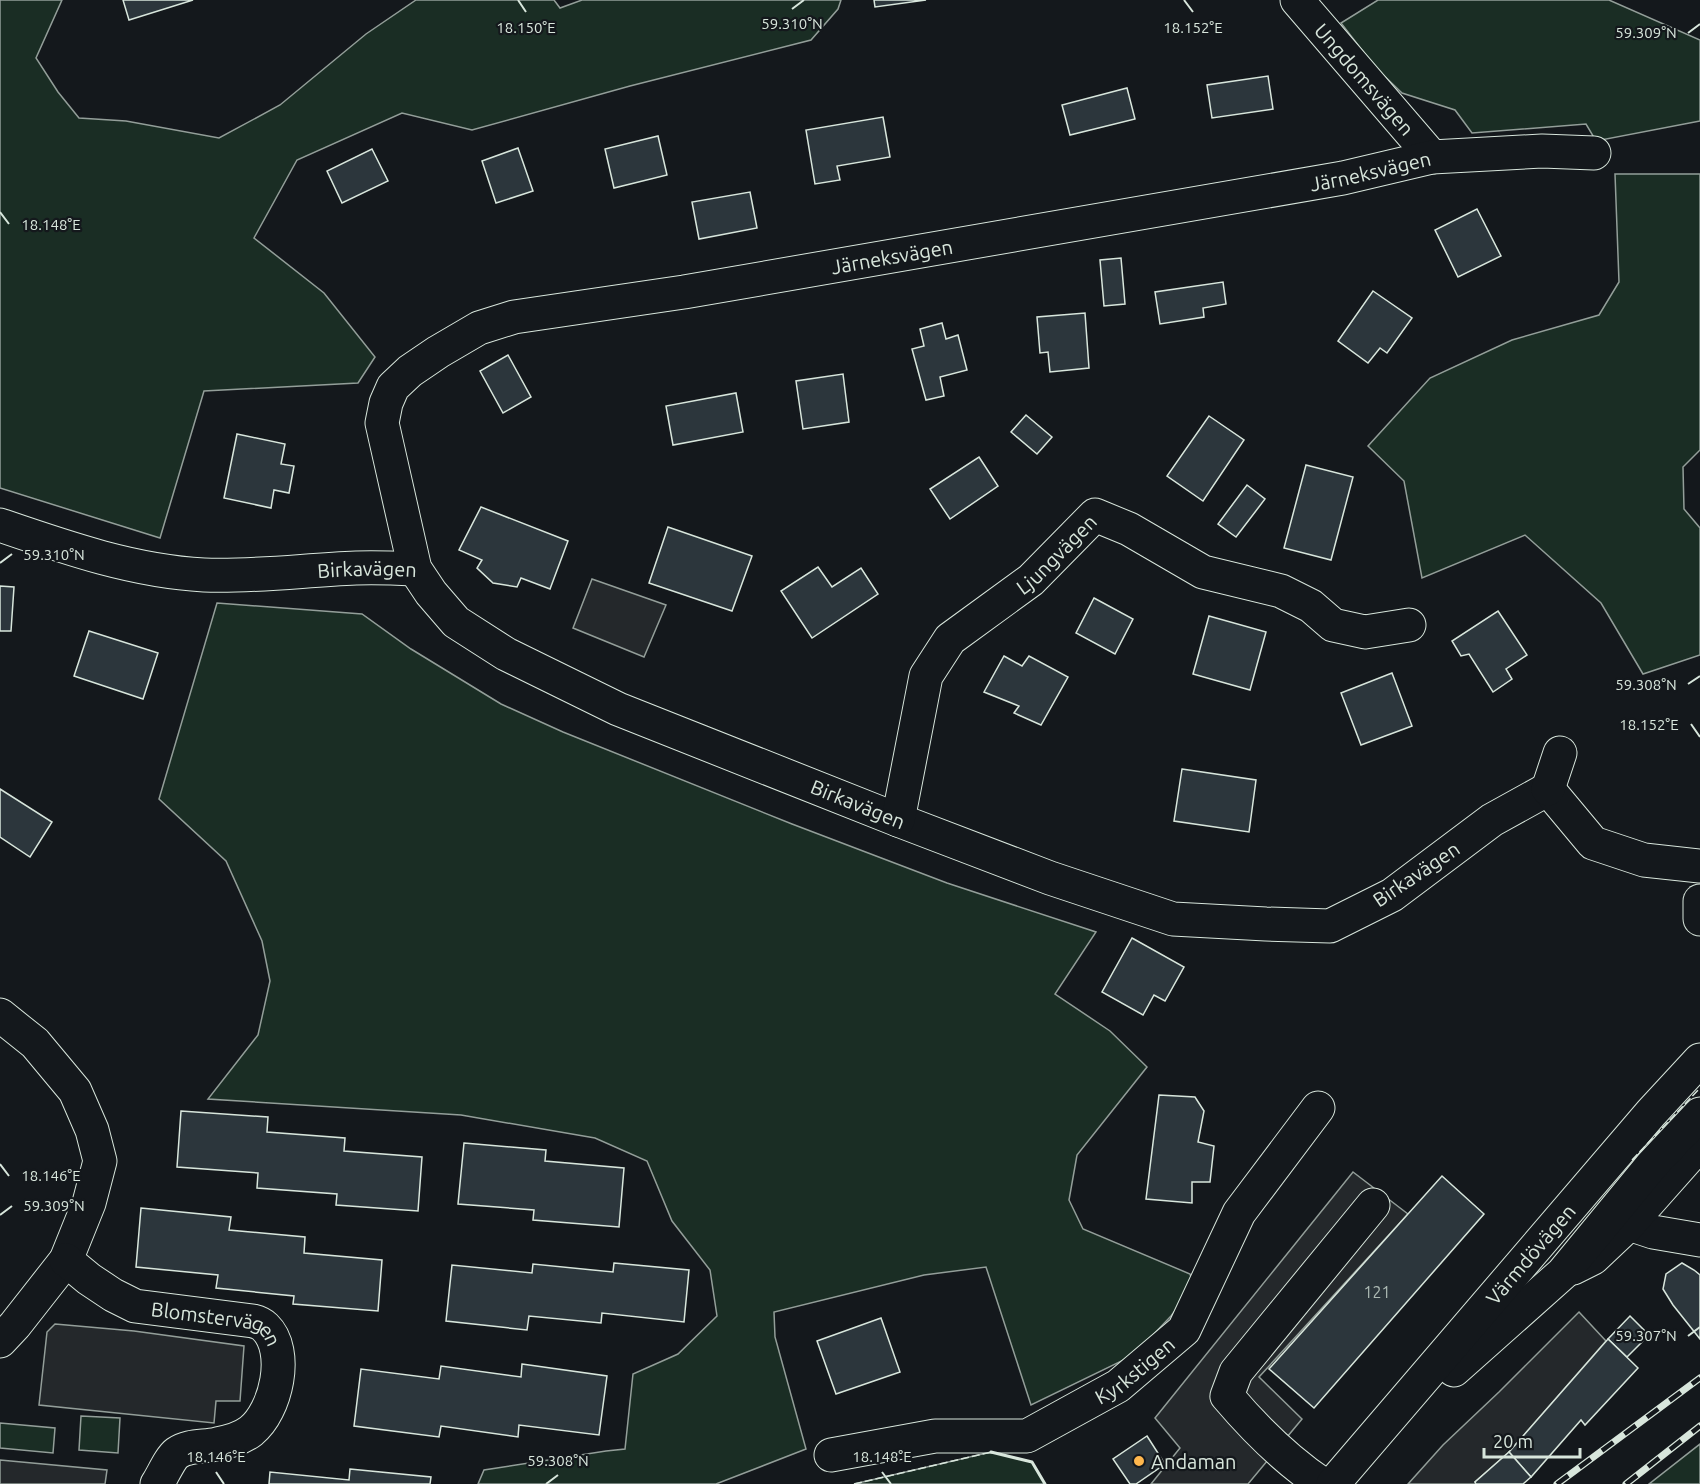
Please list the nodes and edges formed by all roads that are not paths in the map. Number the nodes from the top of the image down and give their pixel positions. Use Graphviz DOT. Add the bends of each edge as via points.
graph roads {
  1 [pos="1297,0"];
  2 [pos="1594,153"];
  3 [pos="1432,157"];
  4 [pos="0,525"];
  5 [pos="415,569"];
  6 [pos="1409,625"];
  7 [pos="1560,753"];
  8 [pos="1548,789"];
  9 [pos="898,820"];
  10 [pos="1700,866"];
  11 [pos="1700,900"];
  12 [pos="1700,919"];
  13 [pos="0,1015"];
  14 [pos="1700,1060"];
  15 [pos="1318,1108"];
  16 [pos="1700,1114"];
  17 [pos="1700,1144"];
  18 [pos="1373,1205"];
  19 [pos="1629,1224"];
  20 [pos="1700,1240"];
  21 [pos="66,1260"];
  22 [pos="1563,1273"];
  23 [pos="0,1341"];
  24 [pos="1363,1451"];
  25 [pos="831,1455"];
  26 [pos="157,1484"];
  27 [pos="1322,1484"];
  28 [pos="1333,1484"];
  1 -- 3 [label="street, Ungdomsvägen"];
  2 -- 3 [label="street, Järneksvägen" via="1542,151"];
  3 -- 5 [label="street, Järneksvägen" via="1343,178 695,290 514,317 479,328 410,370 393,387 386,403 382,423"];
  4 -- 5 [label="street, Birkavägen" via="74,551 146,568 193,574"];
  5 -- 9 [label="street, Birkavägen" via="456,622 506,654 618,709"];
  6 -- 9 [label="street, Ljungvägen" via="1365,632 1333,625 1311,606 1281,591 1203,572 1095,514 1031,580 950,639 926,676"];
  7 -- 8 [label="street"];
  8 -- 9 [label="street, Birkavägen" via="1492,820 1392,895 1330,926 1173,919 1050,878"];
  8 -- 10 [label="street" via="1593,843 1644,860"];
  11 -- 12 [label="street"];
  13 -- 21 [label="street" via="35,1043 75,1091 92,1130 100,1161 89,1203"];
  14 -- 24 [label="street, Värmdövägen"];
  15 -- 25 [label="street, Kyrkstigen" via="1239,1213 1184,1330 1118,1386 1027,1436 935,1436"];
  16 -- 22 [label="street, Värmdövägen" via="1652,1164"];
  17 -- 19 [label="street"];
  18 -- 27 [label="street" via="1236,1372 1227,1396 1252,1425"];
  19 -- 20 [label="street"];
  19 -- 22 [label="street" via="1593,1258"];
  21 -- 23 [label="street"];
  21 -- 26 [label="street, Blomstervägen" via="89,1279 135,1306 253,1320 264,1325 271,1335 279,1365 274,1392 261,1422 234,1439 176,1454"];
  22 -- 24 [label="street, Värmdövägen"];
  24 -- 28 [label="street, Värmdövägen"];
}
